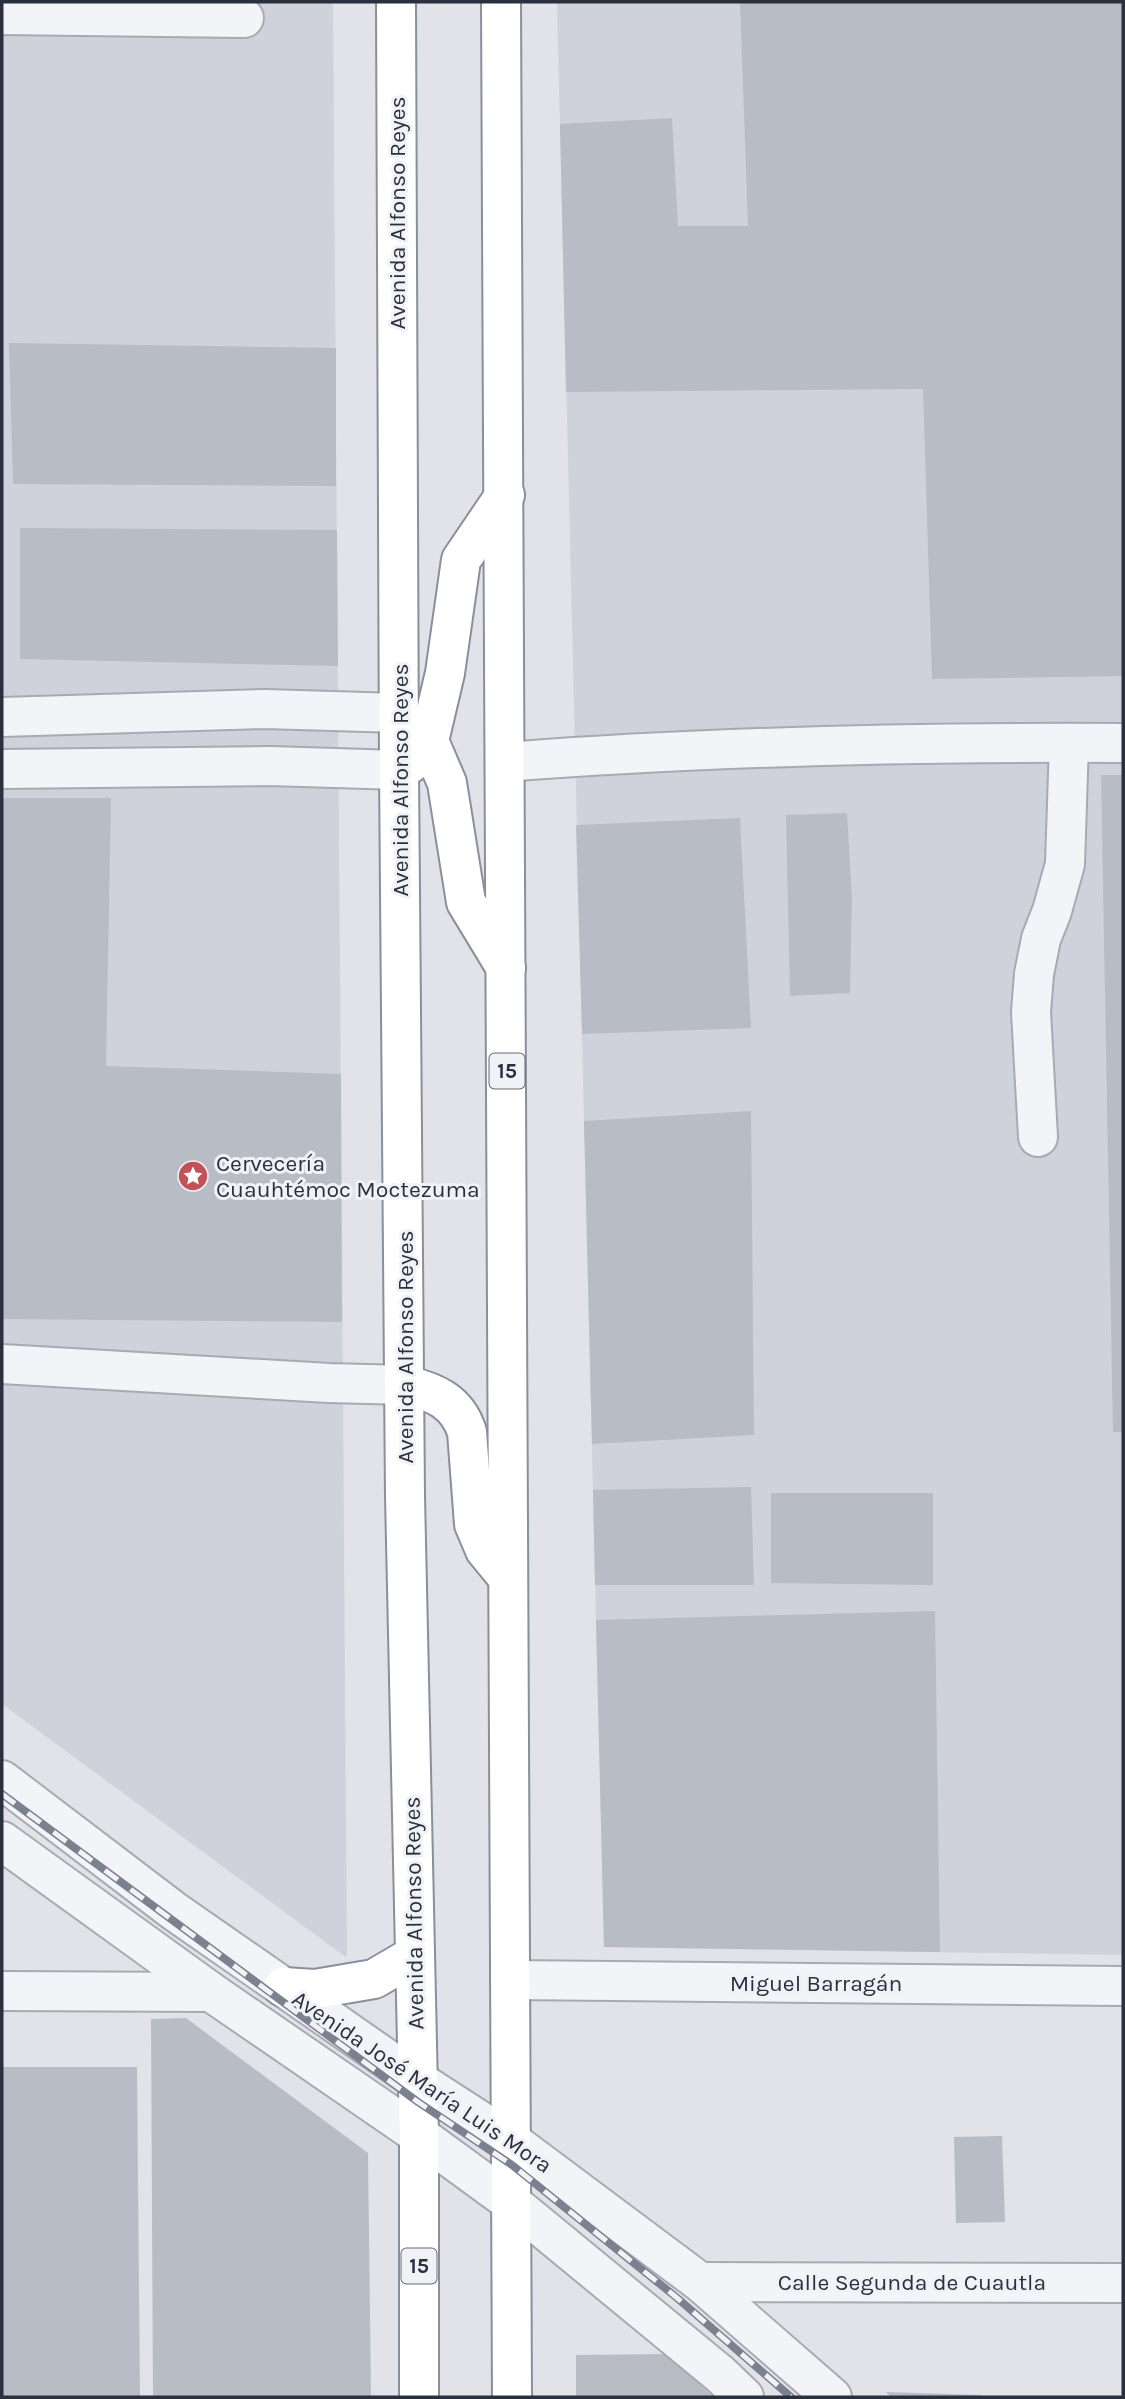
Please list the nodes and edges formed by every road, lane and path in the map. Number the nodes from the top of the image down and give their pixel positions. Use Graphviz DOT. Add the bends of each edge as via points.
graph roads {
  1 [pos="396,2"];
  2 [pos="501,2"];
  3 [pos="2,15"];
  4 [pos="244,18"];
  5 [pos="505,495"];
  6 [pos="132,712"];
  7 [pos="399,713"];
  8 [pos="2,717"];
  9 [pos="429,741"];
  10 [pos="1069,743"];
  11 [pos="1123,743"];
  12 [pos="506,762"];
  13 [pos="2,769"];
  14 [pos="134,769"];
  15 [pos="399,770"];
  16 [pos="507,970"];
  17 [pos="1038,1138"];
  18 [pos="2,1364"];
  19 [pos="406,1385"];
  20 [pos="509,1578"];
  21 [pos="2,1780"];
  22 [pos="2,1840"];
  23 [pos="415,1955"];
  24 [pos="510,1980"];
  25 [pos="1123,1986"];
  26 [pos="283,1987"];
  27 [pos="2,1991"];
  28 [pos="211,1992"];
  29 [pos="417,2080"];
  30 [pos="419,2136"];
  31 [pos="510,2140"];
  32 [pos="512,2203"];
  33 [pos="700,2282"];
  34 [pos="1123,2283"];
  35 [pos="419,2397"];
  36 [pos="512,2397"];
  37 [pos="744,2397"];
  38 [pos="832,2397"];
  1 -- 7 [label="highway, Avenida Alfonso Reyes / 15"];
  2 -- 5 [label="highway, 15"];
  3 -- 4 [label="street"];
  5 -- 9 [label="highway" via="461,560 445,673"];
  5 -- 12 [label="highway, 15"];
  6 -- 7 [label="street"];
  6 -- 8 [label="street"];
  6 -- 14 [label="street"];
  7 -- 9 [label="highway" via="418,725"];
  7 -- 15 [label="highway, Avenida Alfonso Reyes / 15"];
  9 -- 15 [label="highway"];
  9 -- 16 [label="highway" via="447,783 466,902"];
  10 -- 11 [label="street"];
  10 -- 12 [label="street" via="655,752"];
  10 -- 17 [label="street" via="1065,864 1041,939 1031,1012"];
  12 -- 16 [label="highway, 15"];
  13 -- 14 [label="street"];
  14 -- 15 [label="street" via="270,766"];
  15 -- 19 [label="highway, Avenida Alfonso Reyes / 15"];
  16 -- 20 [label="highway, 15"];
  18 -- 19 [label="street"];
  19 -- 20 [label="highway" via="446,1400 463,1420 474,1524 485,1550"];
  19 -- 23 [label="highway, Avenida Alfonso Reyes / 15"];
  20 -- 24 [label="highway, 15"];
  21 -- 26 [label="street, Avenida José María Luis Mora"];
  22 -- 28 [label="street, Avenida José María Luis Mora"];
  23 -- 26 [label="highway" via="374,1979 315,1989"];
  23 -- 29 [label="highway, Avenida Alfonso Reyes / 15"];
  24 -- 25 [label="street, Miguel Barragán"];
  24 -- 31 [label="highway, 15"];
  26 -- 29 [label="street, Avenida José María Luis Mora"];
  27 -- 28 [label="street"];
  28 -- 30 [label="street, Avenida José María Luis Mora"];
  29 -- 30 [label="highway, Avenida Alfonso Reyes / 15"];
  29 -- 31 [label="street, Avenida José María Luis Mora"];
  30 -- 32 [label="street, Avenida José María Luis Mora"];
  30 -- 35 [label="highway, Avenida Alfonso Reyes / 15"];
  31 -- 32 [label="highway, 15"];
  31 -- 33 [label="street, Avenida José María Luis Mora"];
  32 -- 36 [label="highway, 15"];
  32 -- 37 [label="street, Avenida José María Luis Mora"];
  33 -- 34 [label="street, Calle Segunda de Cuautla"];
  33 -- 38 [label="street, Avenida José María Luis Mora"];
}
